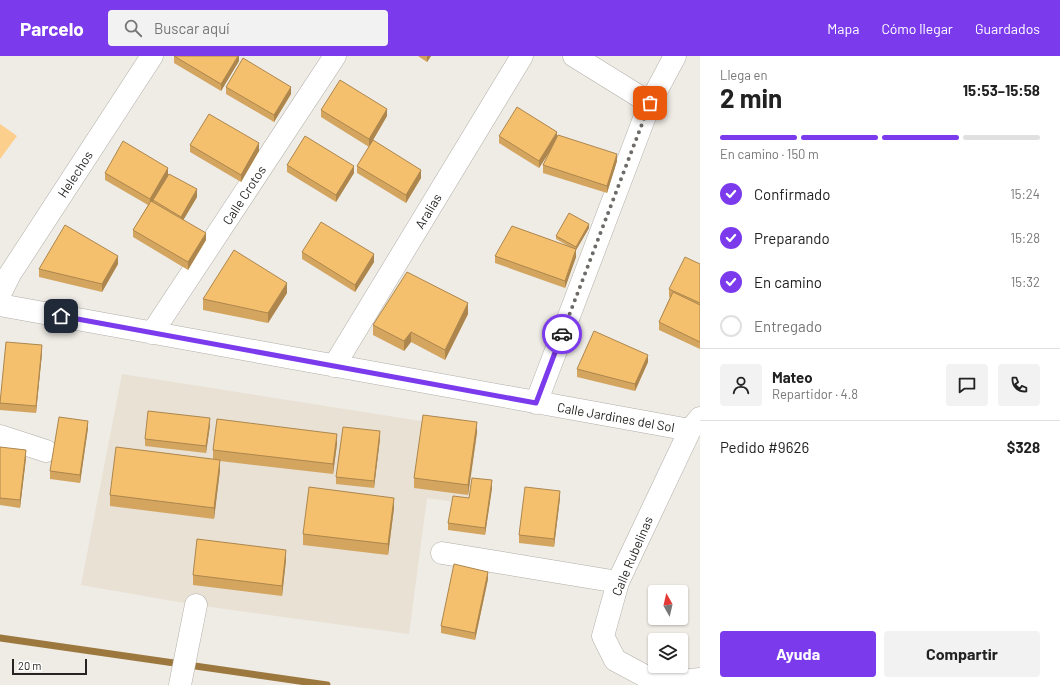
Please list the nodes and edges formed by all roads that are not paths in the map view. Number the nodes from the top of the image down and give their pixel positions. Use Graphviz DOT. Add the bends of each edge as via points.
graph roads {
  1 [pos="152,56"];
  2 [pos="335,56"];
  3 [pos="522,56"];
  4 [pos="574,56"];
  5 [pos="675,56"];
  6 [pos="650,103"];
  7 [pos="0,294"];
  8 [pos="0,305"];
  9 [pos="152,334"];
  10 [pos="334,366"];
  11 [pos="536,403"];
  12 [pos="695,424"];
  13 [pos="0,436"];
  14 [pos="46,451"];
  15 [pos="442,553"];
  16 [pos="618,582"];
  17 [pos="196,605"];
  18 [pos="700,679"];
  19 [pos="180,685"];
  1 -- 7 [label="street, Helechos" via="10,274"];
  2 -- 9 [label="street, Calle Crotos"];
  3 -- 10 [label="street, Aralias"];
  4 -- 6 [label="street"];
  5 -- 6 [label="street"];
  6 -- 11 [label="street"];
  8 -- 9 [label="street, Calle Jardines del Sol"];
  9 -- 10 [label="street, Calle Jardines del Sol"];
  10 -- 11 [label="street, Calle Jardines del Sol"];
  11 -- 12 [label="street, Calle Jardines del Sol"];
  12 -- 16 [label="street, Calle Rubelinas"];
  13 -- 14 [label="street"];
  15 -- 16 [label="street"];
  16 -- 18 [label="street, Calle Rubelinas" via="603,636 616,660 658,683"];
  17 -- 19 [label="street"];
}
